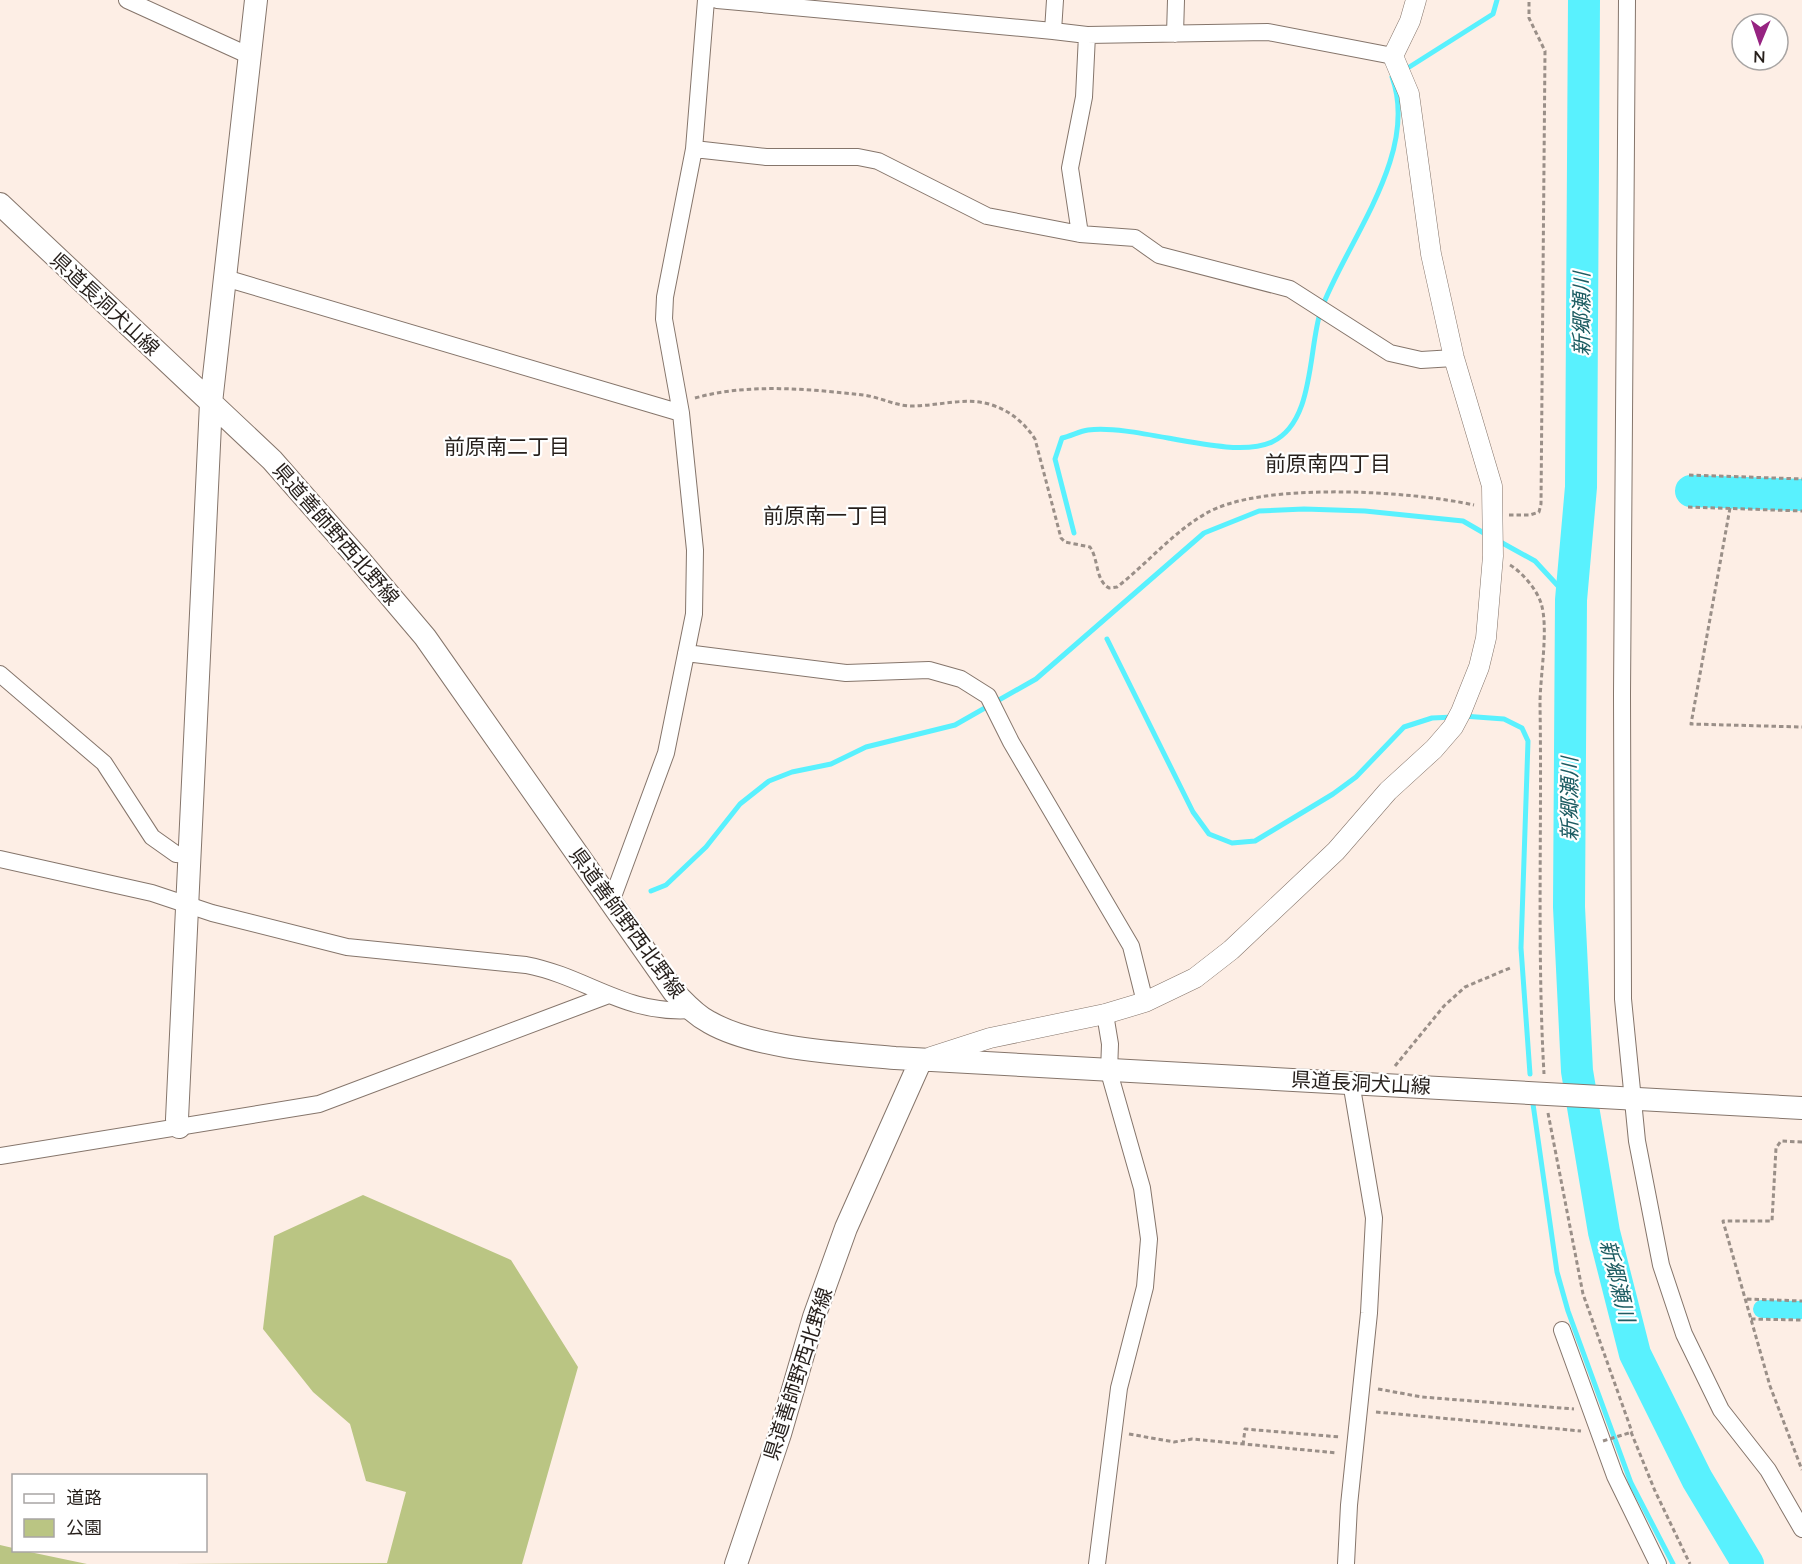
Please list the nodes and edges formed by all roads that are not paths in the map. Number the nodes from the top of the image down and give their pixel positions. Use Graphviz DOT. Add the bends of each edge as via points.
graph roads {
  1 [pos="127,0"];
  2 [pos="256,0"];
  3 [pos="706,0"];
  4 [pos="717,0"];
  5 [pos="1055,0"];
  6 [pos="1176,0"];
  7 [pos="1416,0"];
  8 [pos="1627,0"];
  9 [pos="1053,31"];
  10 [pos="1175,34"];
  11 [pos="1087,35"];
  12 [pos="250,56"];
  13 [pos="1393,56"];
  14 [pos="694,149"];
  15 [pos="0,204"];
  16 [pos="1080,234"];
  17 [pos="225,278"];
  18 [pos="1454,358"];
  19 [pos="211,403"];
  20 [pos="680,408"];
  21 [pos="686,653"];
  22 [pos="0,674"];
  23 [pos="190,855"];
  24 [pos="0,859"];
  25 [pos="188,906"];
  26 [pos="614,906"];
  27 [pos="606,996"];
  28 [pos="1145,1002"];
  29 [pos="692,1010"];
  30 [pos="1105,1014"];
  31 [pos="921,1060"];
  32 [pos="1109,1072"];
  33 [pos="1351,1082"];
  34 [pos="1633,1098"];
  35 [pos="1802,1108"];
  36 [pos="179,1127"];
  37 [pos="0,1156"];
  38 [pos="1562,1330"];
  39 [pos="1802,1529"];
  40 [pos="735,1564"];
  41 [pos="1097,1564"];
  42 [pos="1346,1564"];
  43 [pos="1658,1564"];
  1 -- 12 [label="street"];
  2 -- 12 [label="main road"];
  3 -- 14 [label="street"];
  4 -- 9 [label="street"];
  5 -- 9 [label="street"];
  6 -- 10 [label="street"];
  7 -- 13 [label="street"];
  8 -- 34 [label="street" via="1623,999"];
  9 -- 11 [label="street"];
  10 -- 11 [label="street"];
  10 -- 13 [label="street" via="1268,32"];
  11 -- 16 [label="street" via="1084,97 1070,168"];
  12 -- 17 [label="main road"];
  13 -- 18 [label="street" via="1409,94 1431,254"];
  14 -- 16 [label="street" via="766,157 858,157 878,161 987,216"];
  14 -- 20 [label="street" via="665,297 664,319"];
  15 -- 19 [label="main road, 県道長洞犬山線"];
  16 -- 18 [label="street" via="1135,238 1159,255 1290,289 1390,353 1421,360"];
  17 -- 19 [label="main road"];
  17 -- 20 [label="street"];
  18 -- 28 [label="street" via="1492,486 1494,514 1486,638 1479,667 1457,719 1434,749 1388,790 1336,851 1231,950 1195,978"];
  19 -- 23 [label="main road"];
  19 -- 26 [label="main road, 県道善師野西北野線" via="272,460 425,637"];
  20 -- 21 [label="street" via="696,584"];
  21 -- 26 [label="street" via="666,753"];
  21 -- 28 [label="street" via="846,673 929,670 961,679 988,696 1131,946"];
  22 -- 23 [label="street" via="104,763 152,837 176,854"];
  23 -- 25 [label="main road"];
  24 -- 25 [label="street" via="152,893"];
  25 -- 27 [label="street" via="347,947 486,959 547,969"];
  25 -- 36 [label="main road"];
  26 -- 29 [label="main road, 県道善師野西北野線" via="674,992"];
  27 -- 29 [label="street" via="642,1008"];
  27 -- 36 [label="street" via="319,1104"];
  28 -- 30 [label="street"];
  29 -- 31 [label="main road, 県道善師野西北野線" via="717,1026 766,1042"];
  30 -- 31 [label="street" via="990,1038"];
  30 -- 32 [label="street"];
  31 -- 32 [label="main road, 県道長洞犬山線"];
  31 -- 40 [label="main road, 県道善師野西北野線" via="846,1228"];
  32 -- 33 [label="main road, 県道長洞犬山線"];
  32 -- 41 [label="street" via="1142,1188 1149,1239 1144,1287 1119,1388"];
  33 -- 34 [label="main road, 県道長洞犬山線"];
  33 -- 42 [label="street" via="1374,1218"];
  34 -- 35 [label="main road, 県道長洞犬山線"];
  34 -- 39 [label="street" via="1661,1265 1684,1334 1721,1410 1768,1470"];
  36 -- 37 [label="street"];
  38 -- 43 [label="street" via="1628,1505"];
}
